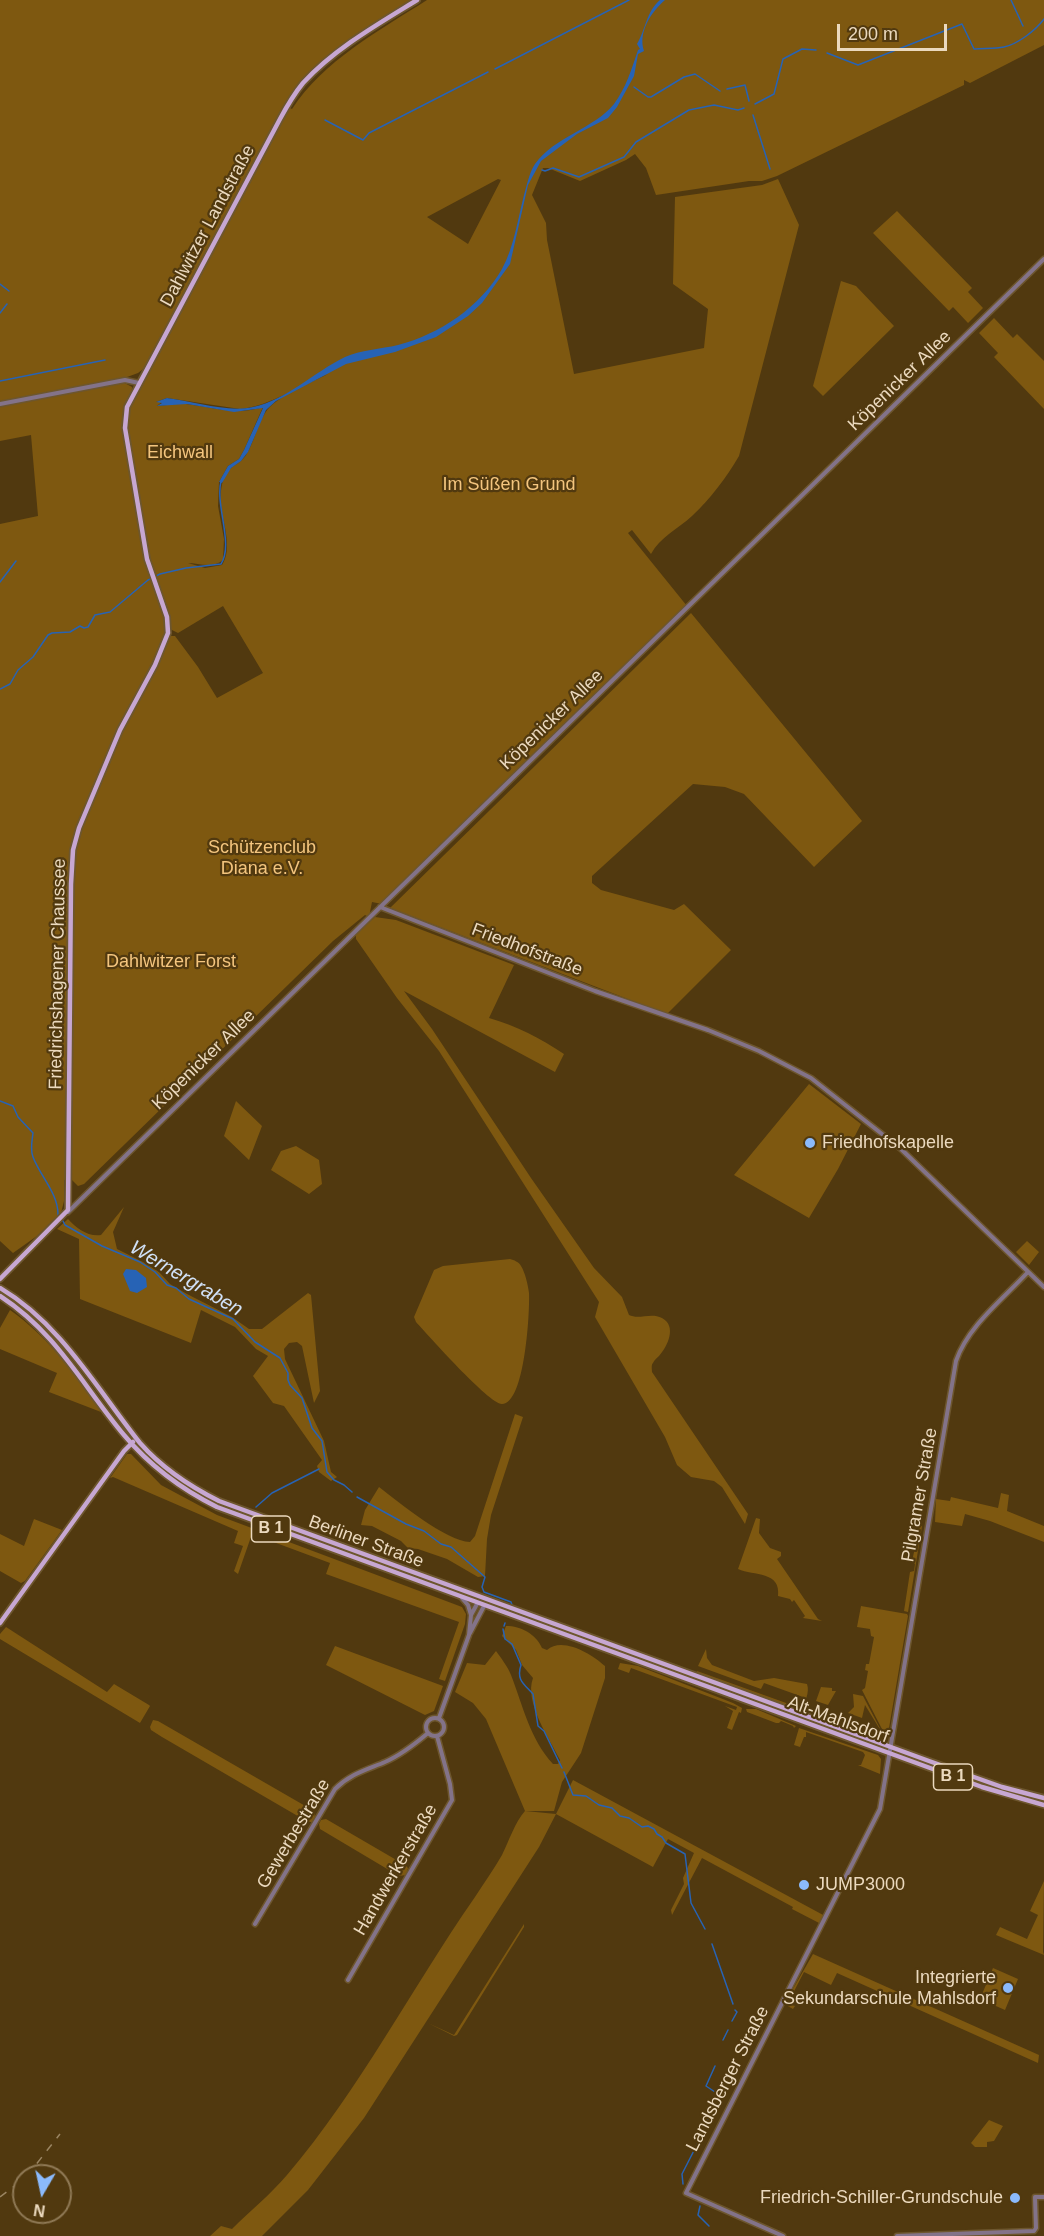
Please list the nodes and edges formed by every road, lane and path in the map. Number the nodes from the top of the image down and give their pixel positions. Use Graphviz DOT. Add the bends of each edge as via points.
graph roads {
  1 [pos="417,0"];
  2 [pos="1044,259"];
  3 [pos="139,383"];
  4 [pos="0,404"];
  5 [pos="380,907"];
  6 [pos="79,1202"];
  7 [pos="69,1204"];
  8 [pos="66,1214"];
  9 [pos="1028,1272"];
  10 [pos="0,1279"];
  11 [pos="1044,1287"];
  12 [pos="0,1288"];
  13 [pos="0,1296"];
  14 [pos="137,1438"];
  15 [pos="131,1443"];
  16 [pos="462,1598"];
  17 [pos="477,1604"];
  18 [pos="484,1606"];
  19 [pos="471,1615"];
  20 [pos="0,1623"];
  21 [pos="470,1633"];
  22 [pos="625,1650"];
  23 [pos="623,1657"];
  24 [pos="439,1718"];
  25 [pos="428,1733"];
  26 [pos="437,1736"];
  27 [pos="891,1747"];
  28 [pos="890,1754"];
  29 [pos="1044,1798"];
  30 [pos="1044,1805"];
  31 [pos="255,1924"];
  32 [pos="348,1980"];
  33 [pos="1044,2197"];
  34 [pos="783,2236"];
  35 [pos="897,2236"];
  1 -- 3 [label="main road, Dahlwitzer Landstraße" via="348,45 299,88"];
  2 -- 5 [label="street, Köpenicker Allee"];
  3 -- 4 [label="street" via="125,380"];
  3 -- 7 [label="main road, Friedrichshagener Chaussee" via="127,407 124,424 151,573 168,633 120,730 73,850"];
  5 -- 6 [label="street, Köpenicker Allee"];
  5 -- 9 [label="street, Friedhofstraße" via="759,1051 811,1078 901,1149"];
  6 -- 7 [label="street"];
  6 -- 8 [label="street, Köpenicker Allee"];
  7 -- 8 [label="main road, Friedrichshagener Chaussee"];
  8 -- 10 [label="main road"];
  9 -- 11 [label="street, Friedhofstraße"];
  9 -- 27 [label="street, Pilgramer Straße" via="970,1334 955,1365"];
  12 -- 14 [label="main road, Berliner Straße / B 1" via="54,1332"];
  13 -- 15 [label="main road, Berliner Straße / B 1" via="52,1341"];
  14 -- 15 [label="main road"];
  14 -- 22 [label="main road, Berliner Straße / B 1" via="176,1476 219,1501"];
  15 -- 16 [label="main road, Berliner Straße / B 1" via="172,1482 217,1507"];
  15 -- 20 [label="main road"];
  16 -- 17 [label="main road, Berliner Straße / B 1"];
  16 -- 19 [label="street"];
  17 -- 18 [label="main road, Berliner Straße / B 1"];
  17 -- 19 [label="street"];
  18 -- 21 [label="street"];
  18 -- 23 [label="main road, Berliner Straße / B 1"];
  19 -- 21 [label="street"];
  21 -- 24 [label="street"];
  22 -- 27 [label="main road, Alt-Mahlsdorf / B 1"];
  23 -- 28 [label="main road, Alt-Mahlsdorf / B 1"];
  24 -- 25 [label="street" via="428,1720"];
  24 -- 26 [label="street, Handwerkerstraße" via="444,1727"];
  25 -- 26 [label="street"];
  25 -- 31 [label="street, Gewerbestraße" via="400,1754 351,1775 335,1789"];
  26 -- 32 [label="street, Handwerkerstraße" via="452,1800"];
  27 -- 28 [label="street, Landsberger Straße"];
  27 -- 29 [label="main road, Alt-Mahlsdorf / B 1"];
  28 -- 30 [label="main road, Alt-Mahlsdorf / B 1"];
  28 -- 34 [label="street, Landsberger Straße" via="880,1809 686,2193"];
  33 -- 35 [label="street" via="1035,2197 1035,2230"];
}
